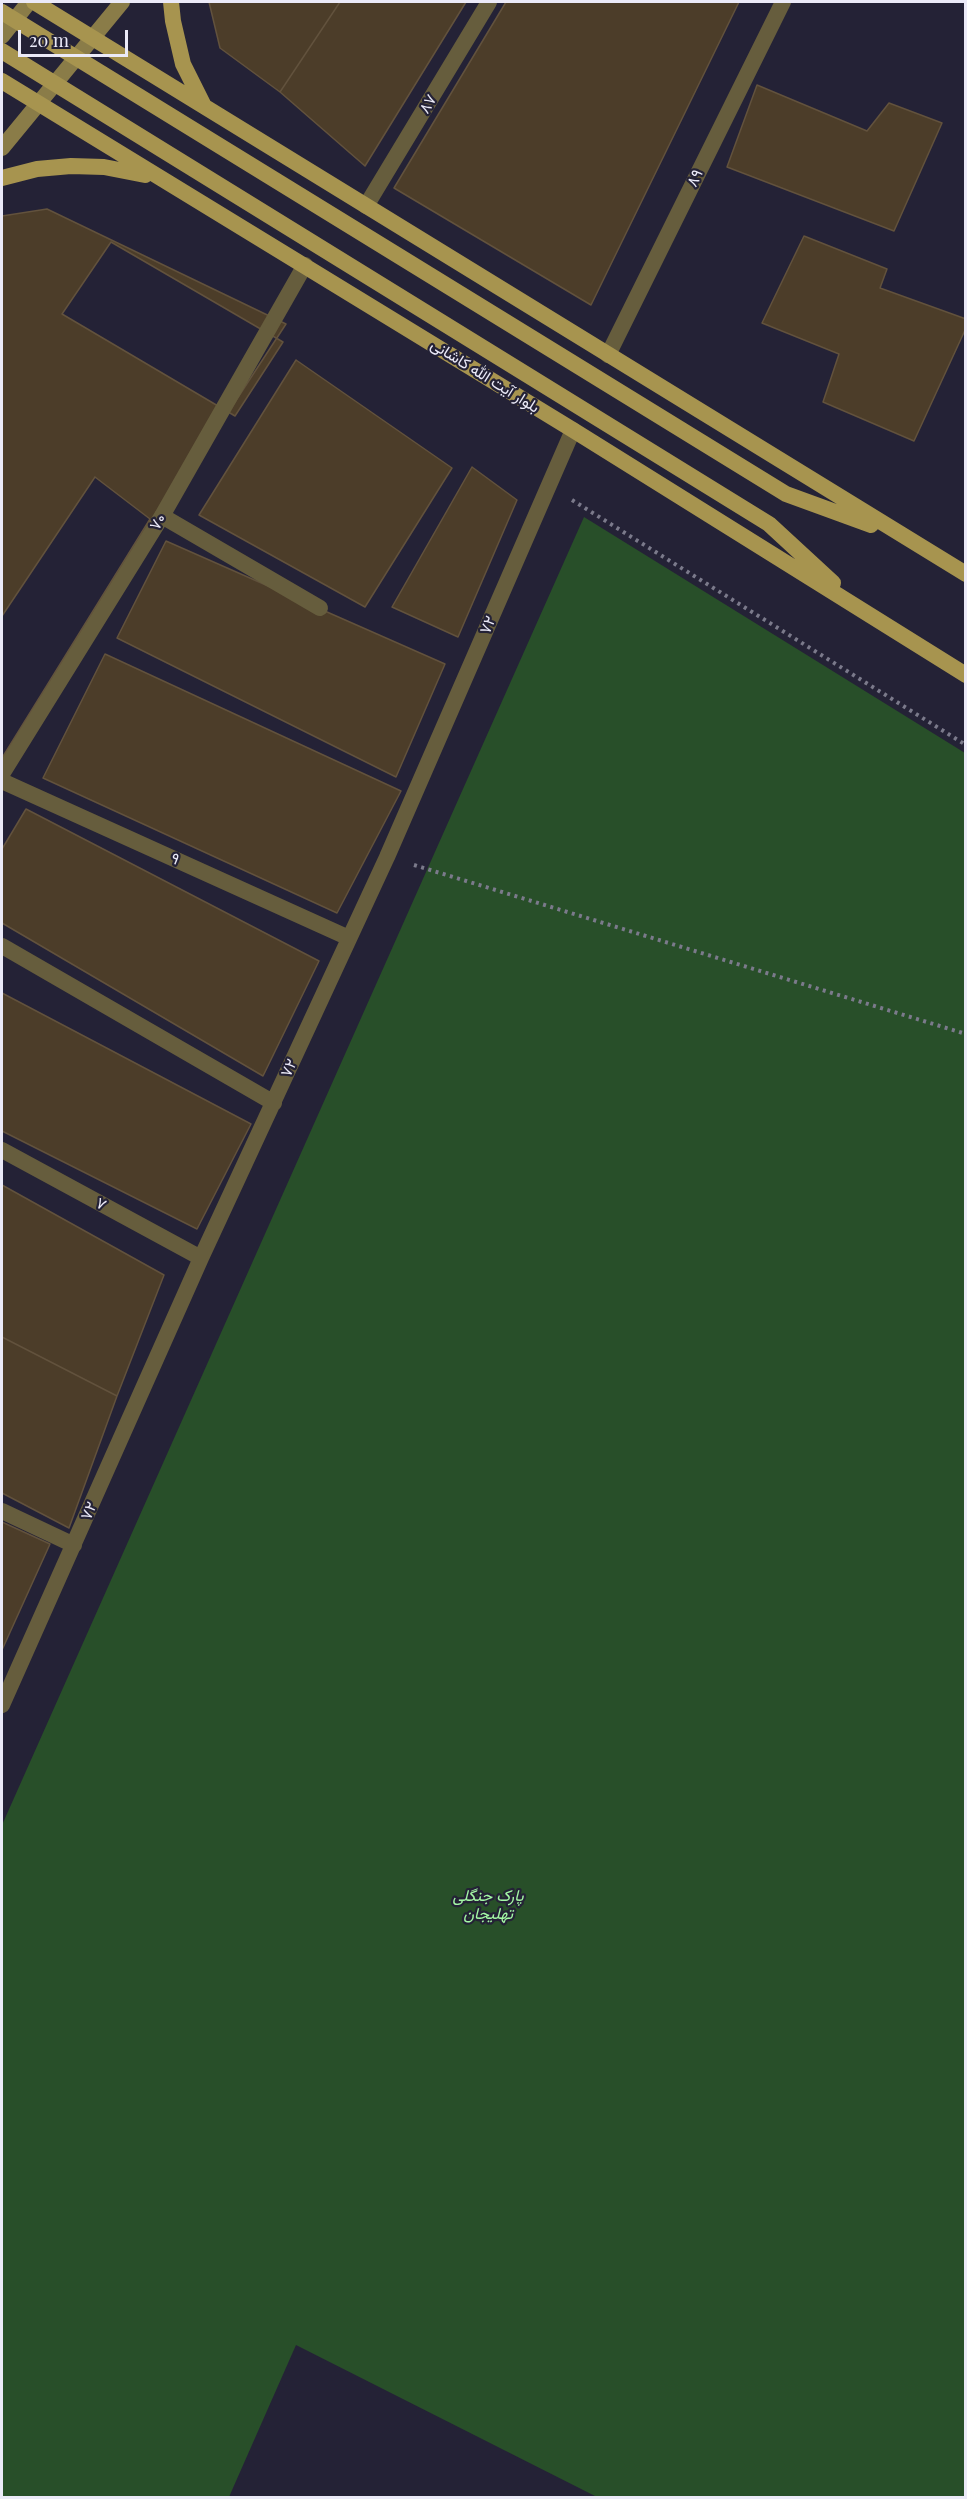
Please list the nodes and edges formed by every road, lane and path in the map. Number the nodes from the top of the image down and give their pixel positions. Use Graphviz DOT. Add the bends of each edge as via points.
graph roads {
  1 [pos="29,2"];
  2 [pos="34,2"];
  3 [pos="122,2"];
  4 [pos="171,2"];
  5 [pos="489,2"];
  6 [pos="783,2"];
  7 [pos="2,12"];
  8 [pos="2,36"];
  9 [pos="93,38"];
  10 [pos="2,51"];
  11 [pos="2,81"];
  12 [pos="39,104"];
  13 [pos="204,106"];
  14 [pos="2,148"];
  15 [pos="2,178"];
  16 [pos="159,178"];
  17 [pos="366,206"];
  18 [pos="305,265"];
  19 [pos="608,355"];
  20 [pos="573,430"];
  21 [pos="548,485"];
  22 [pos="162,516"];
  23 [pos="905,537"];
  24 [pos="966,574"];
  25 [pos="320,608"];
  26 [pos="865,612"];
  27 [pos="966,675"];
  28 [pos="966,746"];
  29 [pos="2,774"];
  30 [pos="2,781"];
  31 [pos="387,857"];
  32 [pos="349,938"];
  33 [pos="2,946"];
  34 [pos="966,1034"];
  35 [pos="274,1103"];
  36 [pos="2,1150"];
  37 [pos="201,1258"];
  38 [pos="2,1511"];
  39 [pos="74,1545"];
  40 [pos="2,1705"];
  1 -- 8 [label="main road"];
  2 -- 9 [label="main road"];
  3 -- 9 [label="main road"];
  4 -- 13 [label="main road" via="183,64"];
  5 -- 17 [label="street, ۸۷"];
  6 -- 19 [label="street, ۸۹"];
  7 -- 23 [label="main road" via="786,494"];
  9 -- 12 [label="main road"];
  9 -- 13 [label="main road"];
  10 -- 26 [label="main road" via="769,524"];
  11 -- 12 [label="main road, بلوار آیت الله کاشانی"];
  12 -- 14 [label="main road"];
  12 -- 16 [label="main road, بلوار آیت الله کاشانی"];
  13 -- 17 [label="main road"];
  15 -- 16 [label="main road" via="71,166 104,167"];
  16 -- 18 [label="main road, بلوار آیت الله کاشانی"];
  17 -- 19 [label="main road"];
  18 -- 20 [label="main road, بلوار آیت الله کاشانی"];
  18 -- 22 [label="street, ۷۰"];
  19 -- 23 [label="main road"];
  20 -- 21 [label="street, ۷۲"];
  20 -- 26 [label="main road, بلوار آیت الله کاشانی"];
  21 -- 28 [label="path"];
  21 -- 31 [label="street, ۷۲"];
  22 -- 25 [label="street"];
  22 -- 29 [label="street, ۷۰"];
  23 -- 24 [label="main road"];
  26 -- 27 [label="main road, بلوار آیت الله کاشانی"];
  30 -- 32 [label="street, ۹"];
  31 -- 32 [label="street, ۷۲"];
  31 -- 34 [label="path"];
  32 -- 35 [label="street, ۷۲"];
  33 -- 35 [label="street"];
  35 -- 37 [label="street, ۷۲"];
  36 -- 37 [label="street, ۷"];
  37 -- 39 [label="street, ۷۲"];
  38 -- 39 [label="street"];
  39 -- 40 [label="street, ۷۲"];
}
